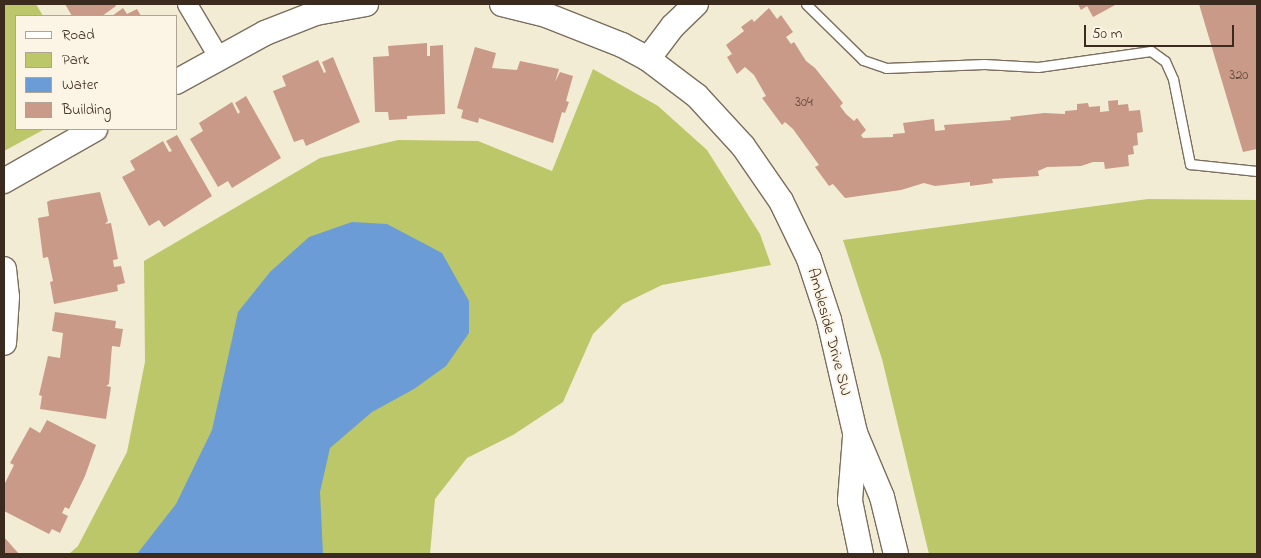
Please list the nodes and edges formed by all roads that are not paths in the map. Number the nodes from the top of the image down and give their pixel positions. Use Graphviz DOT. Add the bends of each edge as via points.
graph roads {
  1 [pos="187,4"];
  2 [pos="366,4"];
  3 [pos="502,4"];
  4 [pos="696,4"];
  5 [pos="806,4"];
  6 [pos="219,58"];
  7 [pos="648,59"];
  8 [pos="178,81"];
  9 [pos="93,130"];
  10 [pos="1257,171"];
  11 [pos="4,181"];
  12 [pos="4,269"];
  13 [pos="4,343"];
  14 [pos="855,433"];
  15 [pos="861,554"];
  16 [pos="896,554"];
  1 -- 6 [label="street"];
  2 -- 6 [label="street" via="316,13 265,33"];
  3 -- 7 [label="street, Ambleside Drive SW" via="546,15 622,45"];
  4 -- 7 [label="street" via="673,26"];
  5 -- 10 [label="lane" via="863,60 886,68 984,64 1038,67 1151,52 1165,62 1173,79 1190,164"];
  6 -- 8 [label="street"];
  7 -- 14 [label="street, Ambleside Drive SW" via="697,96 736,138 781,201 810,259 824,302"];
  9 -- 11 [label="street"];
  12 -- 13 [label="street" via="7,297"];
  14 -- 15 [label="street, Ambleside Drive SW" via="850,501"];
  14 -- 16 [label="street, Ambleside Drive SW" via="882,497"];
}
